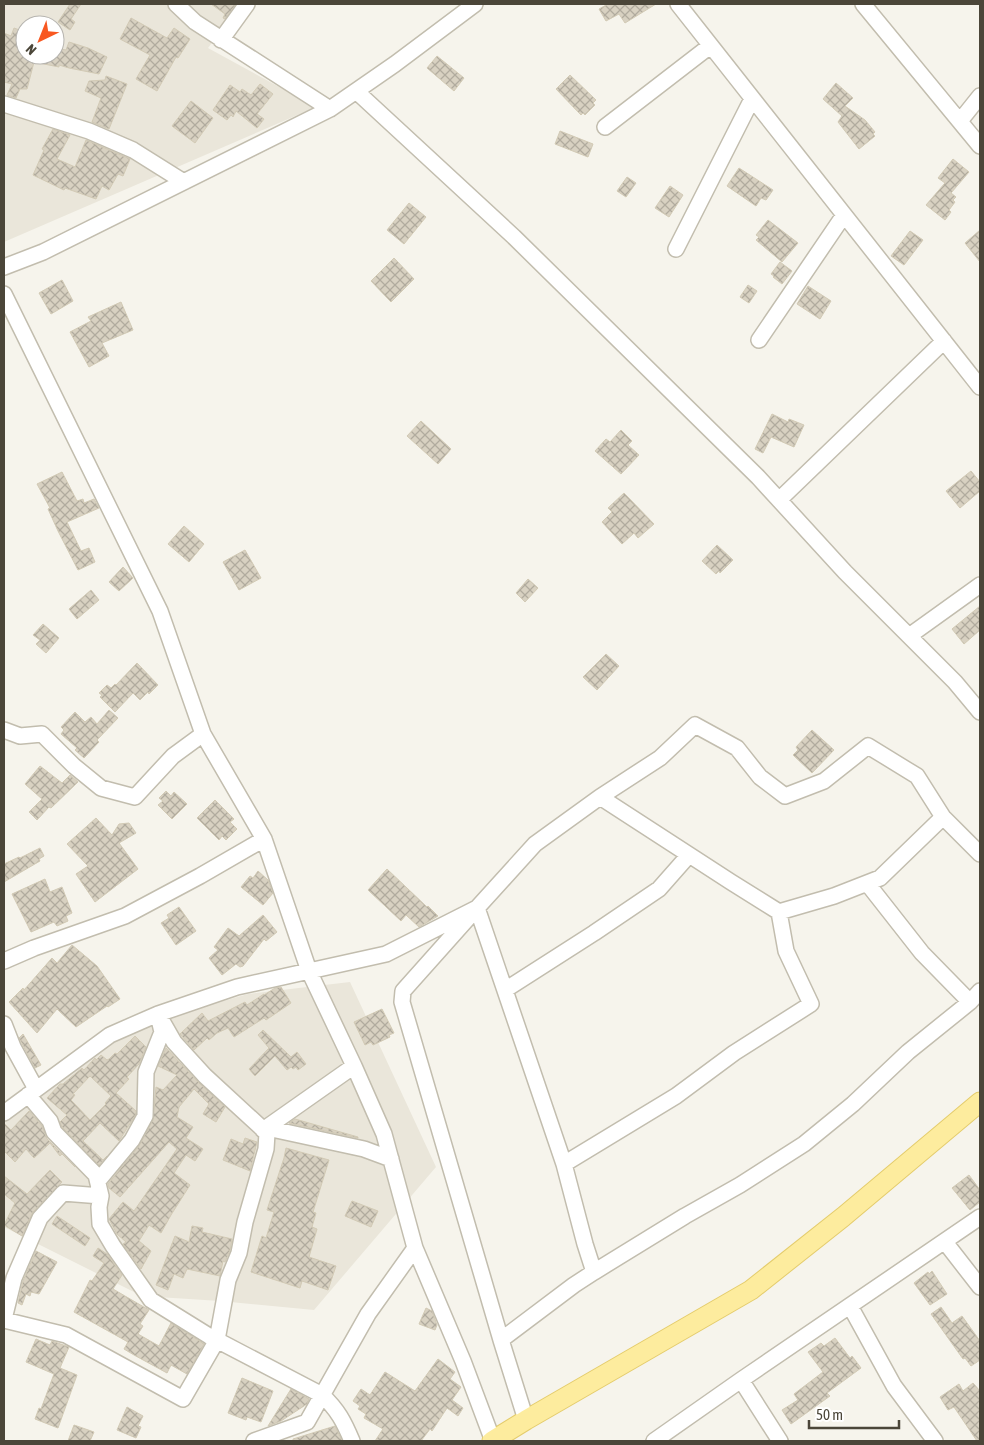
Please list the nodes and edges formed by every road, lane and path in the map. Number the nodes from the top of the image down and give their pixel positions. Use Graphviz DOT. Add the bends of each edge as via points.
graph roads {
  1 [pos="176,4"];
  2 [pos="247,4"];
  3 [pos="475,4"];
  4 [pos="678,4"];
  5 [pos="863,4"];
  6 [pos="221,40"];
  7 [pos="710,46"];
  8 [pos="356,91"];
  9 [pos="980,96"];
  10 [pos="752,99"];
  11 [pos="4,104"];
  12 [pos="330,109"];
  13 [pos="960,122"];
  14 [pos="605,128"];
  15 [pos="980,146"];
  16 [pos="184,182"];
  17 [pos="844,215"];
  18 [pos="676,249"];
  19 [pos="4,267"];
  20 [pos="4,294"];
  21 [pos="759,340"];
  22 [pos="944,341"];
  23 [pos="980,388"];
  24 [pos="778,500"];
  25 [pos="980,585"];
  26 [pos="909,636"];
  27 [pos="980,712"];
  28 [pos="4,730"];
  29 [pos="203,734"];
  30 [pos="600,797"];
  31 [pos="944,817"];
  32 [pos="264,839"];
  33 [pos="980,854"];
  34 [pos="689,855"];
  35 [pos="867,883"];
  36 [pos="477,908"];
  37 [pos="779,912"];
  38 [pos="4,960"];
  39 [pos="309,971"];
  40 [pos="505,990"];
  41 [pos="975,996"];
  42 [pos="158,1014"];
  43 [pos="4,1024"];
  44 [pos="354,1066"];
  45 [pos="32,1092"];
  46 [pos="980,1102"];
  47 [pos="4,1113"];
  48 [pos="980,1115"];
  49 [pos="265,1129"];
  50 [pos="391,1159"];
  51 [pos="564,1164"];
  52 [pos="98,1180"];
  53 [pos="101,1196"];
  54 [pos="980,1218"];
  55 [pos="945,1242"];
  56 [pos="415,1248"];
  57 [pos="594,1272"];
  58 [pos="980,1287"];
  59 [pos="850,1306"];
  60 [pos="4,1319"];
  61 [pos="217,1340"];
  62 [pos="501,1340"];
  63 [pos="740,1380"];
  64 [pos="322,1395"];
  65 [pos="526,1420"];
  66 [pos="254,1441"];
  67 [pos="352,1441"];
  68 [pos="493,1441"];
  69 [pos="512,1441"];
  70 [pos="654,1441"];
  71 [pos="780,1441"];
  72 [pos="935,1441"];
  1 -- 6 [label="street"];
  2 -- 6 [label="street"];
  3 -- 8 [label="street"];
  4 -- 7 [label="street"];
  5 -- 13 [label="street"];
  6 -- 12 [label="street"];
  7 -- 10 [label="street"];
  7 -- 14 [label="street"];
  8 -- 12 [label="street"];
  8 -- 24 [label="street" via="514,237"];
  9 -- 13 [label="street"];
  10 -- 17 [label="street"];
  10 -- 18 [label="street"];
  11 -- 16 [label="street" via="134,150"];
  12 -- 16 [label="street"];
  13 -- 15 [label="street"];
  16 -- 19 [label="street" via="43,252"];
  17 -- 21 [label="street"];
  17 -- 22 [label="street"];
  20 -- 29 [label="street" via="160,610"];
  22 -- 23 [label="street"];
  22 -- 24 [label="street"];
  24 -- 26 [label="street"];
  25 -- 26 [label="street"];
  26 -- 27 [label="street"];
  28 -- 29 [label="street" via="20,736 42,734 101,788 135,797 173,756"];
  29 -- 32 [label="street"];
  30 -- 31 [label="street" via="660,758 695,725 737,748 760,777 785,796 824,781 868,746 917,776"];
  30 -- 34 [label="street"];
  30 -- 36 [label="street" via="535,844"];
  31 -- 33 [label="street"];
  31 -- 35 [label="street" via="880,878"];
  32 -- 38 [label="street" via="125,916"];
  32 -- 39 [label="street"];
  34 -- 37 [label="street"];
  34 -- 40 [label="street" via="659,889"];
  35 -- 37 [label="street"];
  35 -- 41 [label="street" via="922,953"];
  36 -- 39 [label="street" via="386,954"];
  36 -- 40 [label="street"];
  36 -- 62 [label="street" via="404,991 402,1002"];
  37 -- 51 [label="street" via="786,951 811,1004 734,1053 676,1096"];
  39 -- 42 [label="street" via="237,987"];
  39 -- 44 [label="street"];
  40 -- 51 [label="street"];
  41 -- 57 [label="street" via="804,1144 740,1186"];
  42 -- 45 [label="street" via="110,1035"];
  42 -- 49 [label="street" via="174,1042 205,1076"];
  42 -- 52 [label="street" via="162,1032 146,1072 145,1116 132,1140"];
  43 -- 45 [label="street"];
  44 -- 49 [label="street"];
  44 -- 50 [label="street" via="384,1134"];
  45 -- 47 [label="street"];
  45 -- 52 [label="street" via="54,1132 84,1161"];
  46 -- 65 [label="main road" via="751,1290"];
  48 -- 69 [label="main road" via="767,1293 670,1346"];
  49 -- 50 [label="street" via="364,1149"];
  49 -- 61 [label="street" via="266,1149 239,1253 228,1280"];
  50 -- 56 [label="street"];
  51 -- 57 [label="street"];
  52 -- 53 [label="street"];
  53 -- 60 [label="street" via="63,1193 40,1218 14,1278"];
  53 -- 61 [label="street" via="100,1224 145,1292 158,1305"];
  54 -- 55 [label="street"];
  55 -- 58 [label="street"];
  55 -- 59 [label="street"];
  56 -- 64 [label="street" via="368,1314"];
  56 -- 68 [label="street"];
  57 -- 62 [label="street"];
  59 -- 63 [label="street"];
  59 -- 72 [label="street" via="894,1386"];
  60 -- 61 [label="street" via="66,1335 183,1399"];
  61 -- 64 [label="street"];
  62 -- 65 [label="street"];
  63 -- 70 [label="street"];
  63 -- 71 [label="street"];
  64 -- 66 [label="street" via="307,1422"];
  64 -- 67 [label="street" via="344,1421"];
  65 -- 68 [label="main road"];
}
